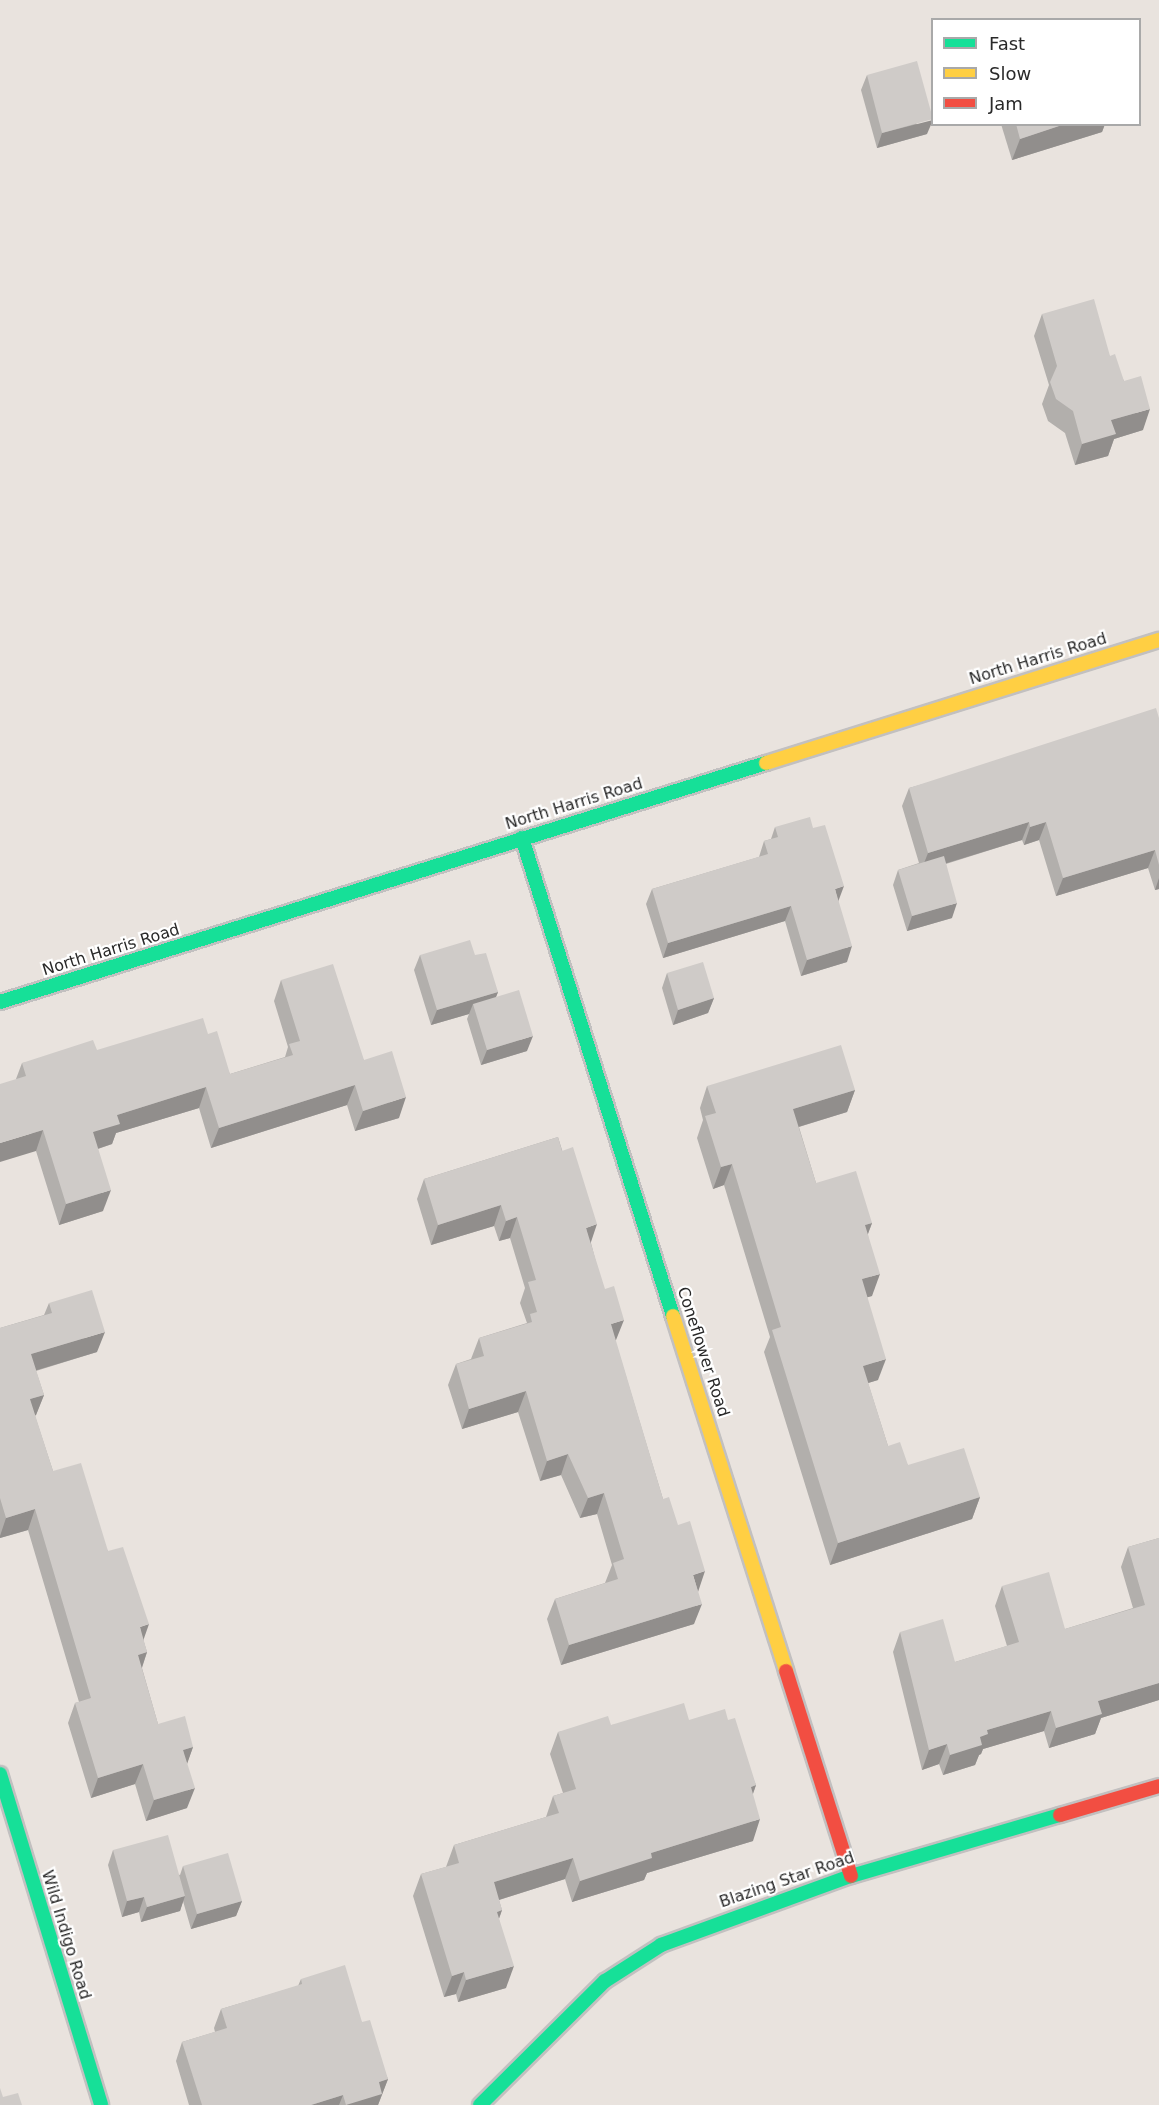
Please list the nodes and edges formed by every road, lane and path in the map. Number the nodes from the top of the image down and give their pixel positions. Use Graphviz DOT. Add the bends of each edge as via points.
graph roads {
  1 [pos="1159,640"];
  2 [pos="522,838"];
  3 [pos="0,1002"];
  4 [pos="0,1774"];
  5 [pos="1159,1786"];
  6 [pos="851,1876"];
  7 [pos="101,2105"];
  8 [pos="480,2105"];
  1 -- 2 [label="street, North Harris Road"];
  2 -- 3 [label="street, North Harris Road"];
  2 -- 6 [label="street, Coneflower Road"];
  4 -- 7 [label="street, Wild Indigo Road"];
  5 -- 6 [label="street, Blazing Star Road"];
  6 -- 8 [label="street, Blazing Star Road" via="662,1945 605,1981"];
}
